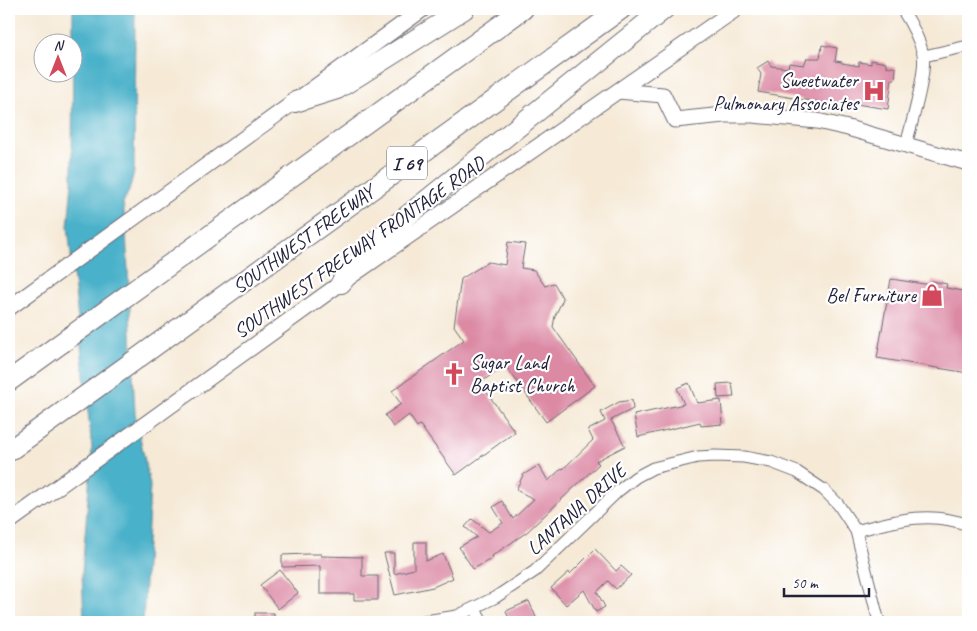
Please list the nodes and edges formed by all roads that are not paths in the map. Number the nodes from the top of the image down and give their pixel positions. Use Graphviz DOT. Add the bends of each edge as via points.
graph roads {
  1 [pos="423,9"];
  2 [pos="464,9"];
  3 [pos="523,9"];
  4 [pos="622,9"];
  5 [pos="664,9"];
  6 [pos="736,9"];
  7 [pos="902,9"];
  8 [pos="968,46"];
  9 [pos="924,56"];
  10 [pos="618,90"];
  11 [pos="295,102"];
  12 [pos="906,145"];
  13 [pos="968,163"];
  14 [pos="341,283"];
  15 [pos="9,308"];
  16 [pos="9,381"];
  17 [pos="9,451"];
  18 [pos="9,522"];
  19 [pos="968,525"];
  20 [pos="856,531"];
  21 [pos="475,608"];
  22 [pos="458,619"];
  23 [pos="419,622"];
  24 [pos="482,622"];
  25 [pos="879,622"];
  1 -- 11 [label="main road"];
  2 -- 11 [label="highway" via="337,89"];
  3 -- 16 [label="highway"];
  4 -- 17 [label="highway, SOUTHWEST FREEWAY / I 69"];
  5 -- 14 [label="highway" via="370,246"];
  6 -- 10 [label="main road, SOUTHWEST FREEWAY FRONTAGE ROAD"];
  7 -- 9 [label="street"];
  8 -- 9 [label="street"];
  9 -- 12 [label="street"];
  10 -- 12 [label="main road" via="663,95 676,120 724,115 784,117 848,128"];
  10 -- 14 [label="main road, SOUTHWEST FREEWAY FRONTAGE ROAD"];
  11 -- 15 [label="main road"];
  12 -- 13 [label="main road"];
  14 -- 18 [label="main road, SOUTHWEST FREEWAY FRONTAGE ROAD"];
  19 -- 20 [label="street" via="921,516"];
  20 -- 21 [label="street, LANTANA DRIVE" via="824,490 797,472 771,462 744,457 698,457 653,468 636,477 535,571"];
  20 -- 25 [label="street, LANTANA DRIVE"];
  21 -- 22 [label="street, LANTANA DRIVE"];
  21 -- 24 [label="street"];
  22 -- 23 [label="street, LANTANA DRIVE"];
}
